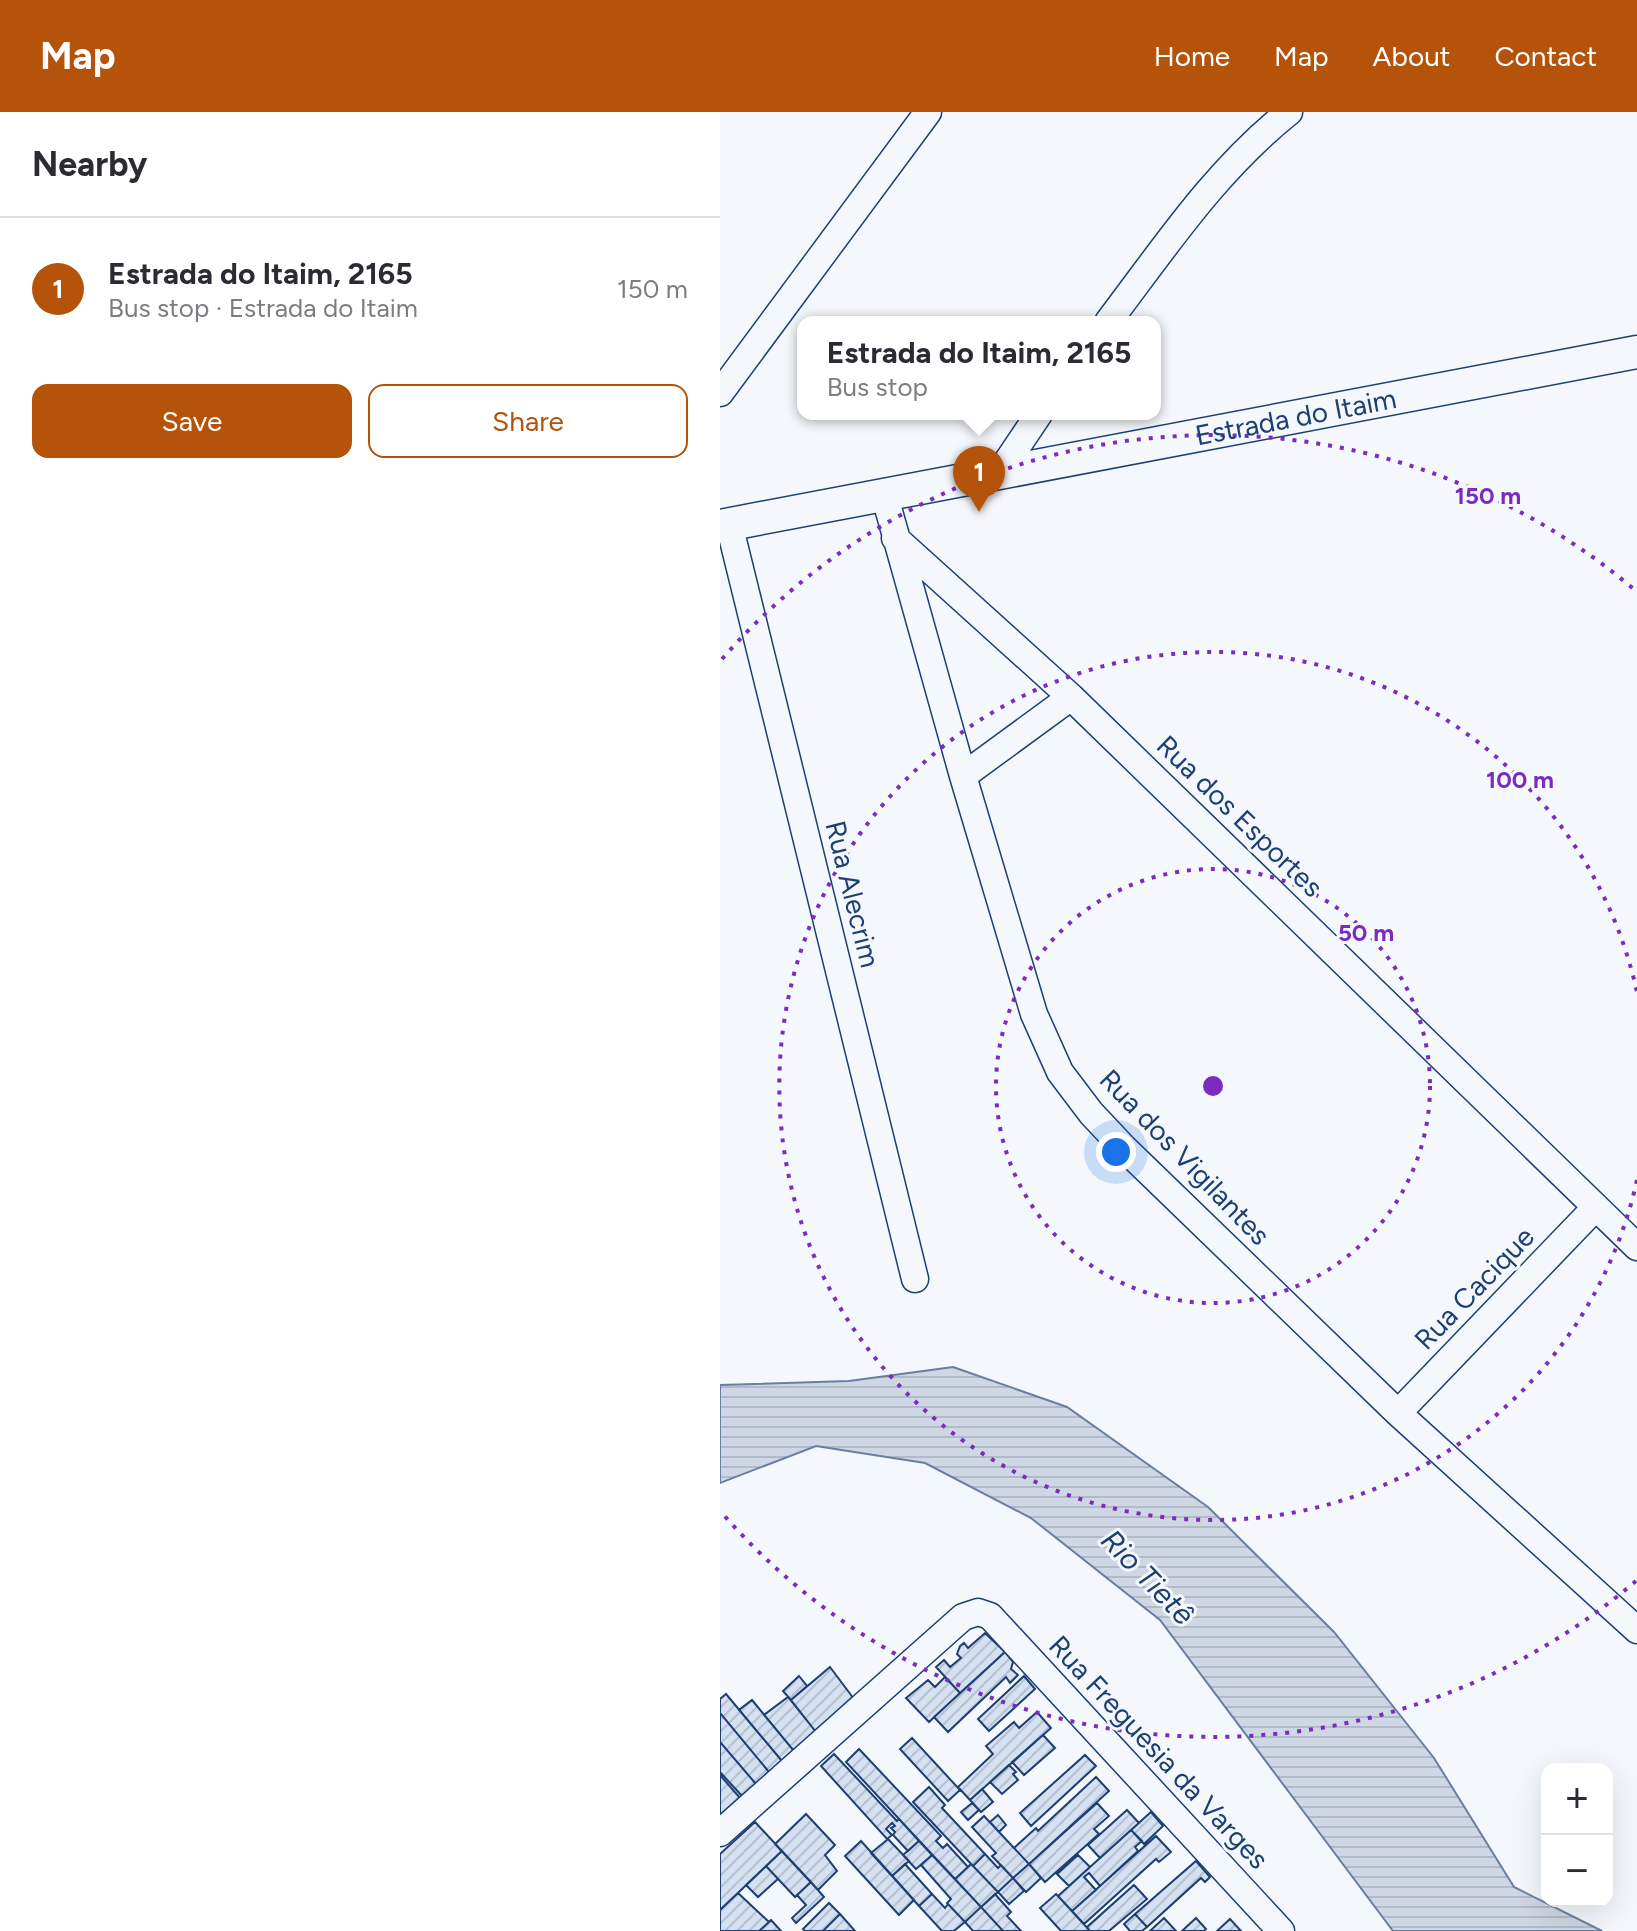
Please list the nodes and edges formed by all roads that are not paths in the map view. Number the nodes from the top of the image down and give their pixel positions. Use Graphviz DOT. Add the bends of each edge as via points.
graph roads {
  1 [pos="928,112"];
  2 [pos="1289,112"];
  3 [pos="1113,316"];
  4 [pos="1637,352"];
  5 [pos="720,393"];
  6 [pos="1035,420"];
  7 [pos="1000,472"];
  8 [pos="885,497"];
  9 [pos="724,525"];
  10 [pos="895,538"];
  11 [pos="1071,697"];
  12 [pos="963,776"];
  13 [pos="1595,1208"];
  14 [pos="1637,1247"];
  15 [pos="915,1279"];
  16 [pos="1398,1413"];
  17 [pos="1637,1630"];
  18 [pos="720,1833"];
  19 [pos="1281,1931"];
  1 -- 5 [label="street"];
  2 -- 3 [label="street" via="1215,181"];
  4 -- 7 [label="street, Estrada do Itaim"];
  6 -- 7 [label="street"];
  7 -- 8 [label="street, Estrada do Itaim"];
  8 -- 9 [label="street, Estrada do Itaim"];
  8 -- 10 [label="street, Rua dos Vigilantes"];
  9 -- 15 [label="street, Rua Alecrim"];
  10 -- 11 [label="street, Rua dos Esportes"];
  10 -- 12 [label="street, Rua dos Vigilantes"];
  11 -- 12 [label="street"];
  11 -- 13 [label="street, Rua dos Esportes"];
  12 -- 16 [label="street, Rua dos Vigilantes" via="1034,1014 1060,1072 1123,1147"];
  13 -- 14 [label="street, Rua dos Esportes"];
  13 -- 16 [label="street, Rua Cacique"];
  16 -- 17 [label="street, Rua dos Vigilantes"];
  18 -- 19 [label="street, Rua Freguesia da Varges" via="963,1617 978,1612 990,1616"];
}
